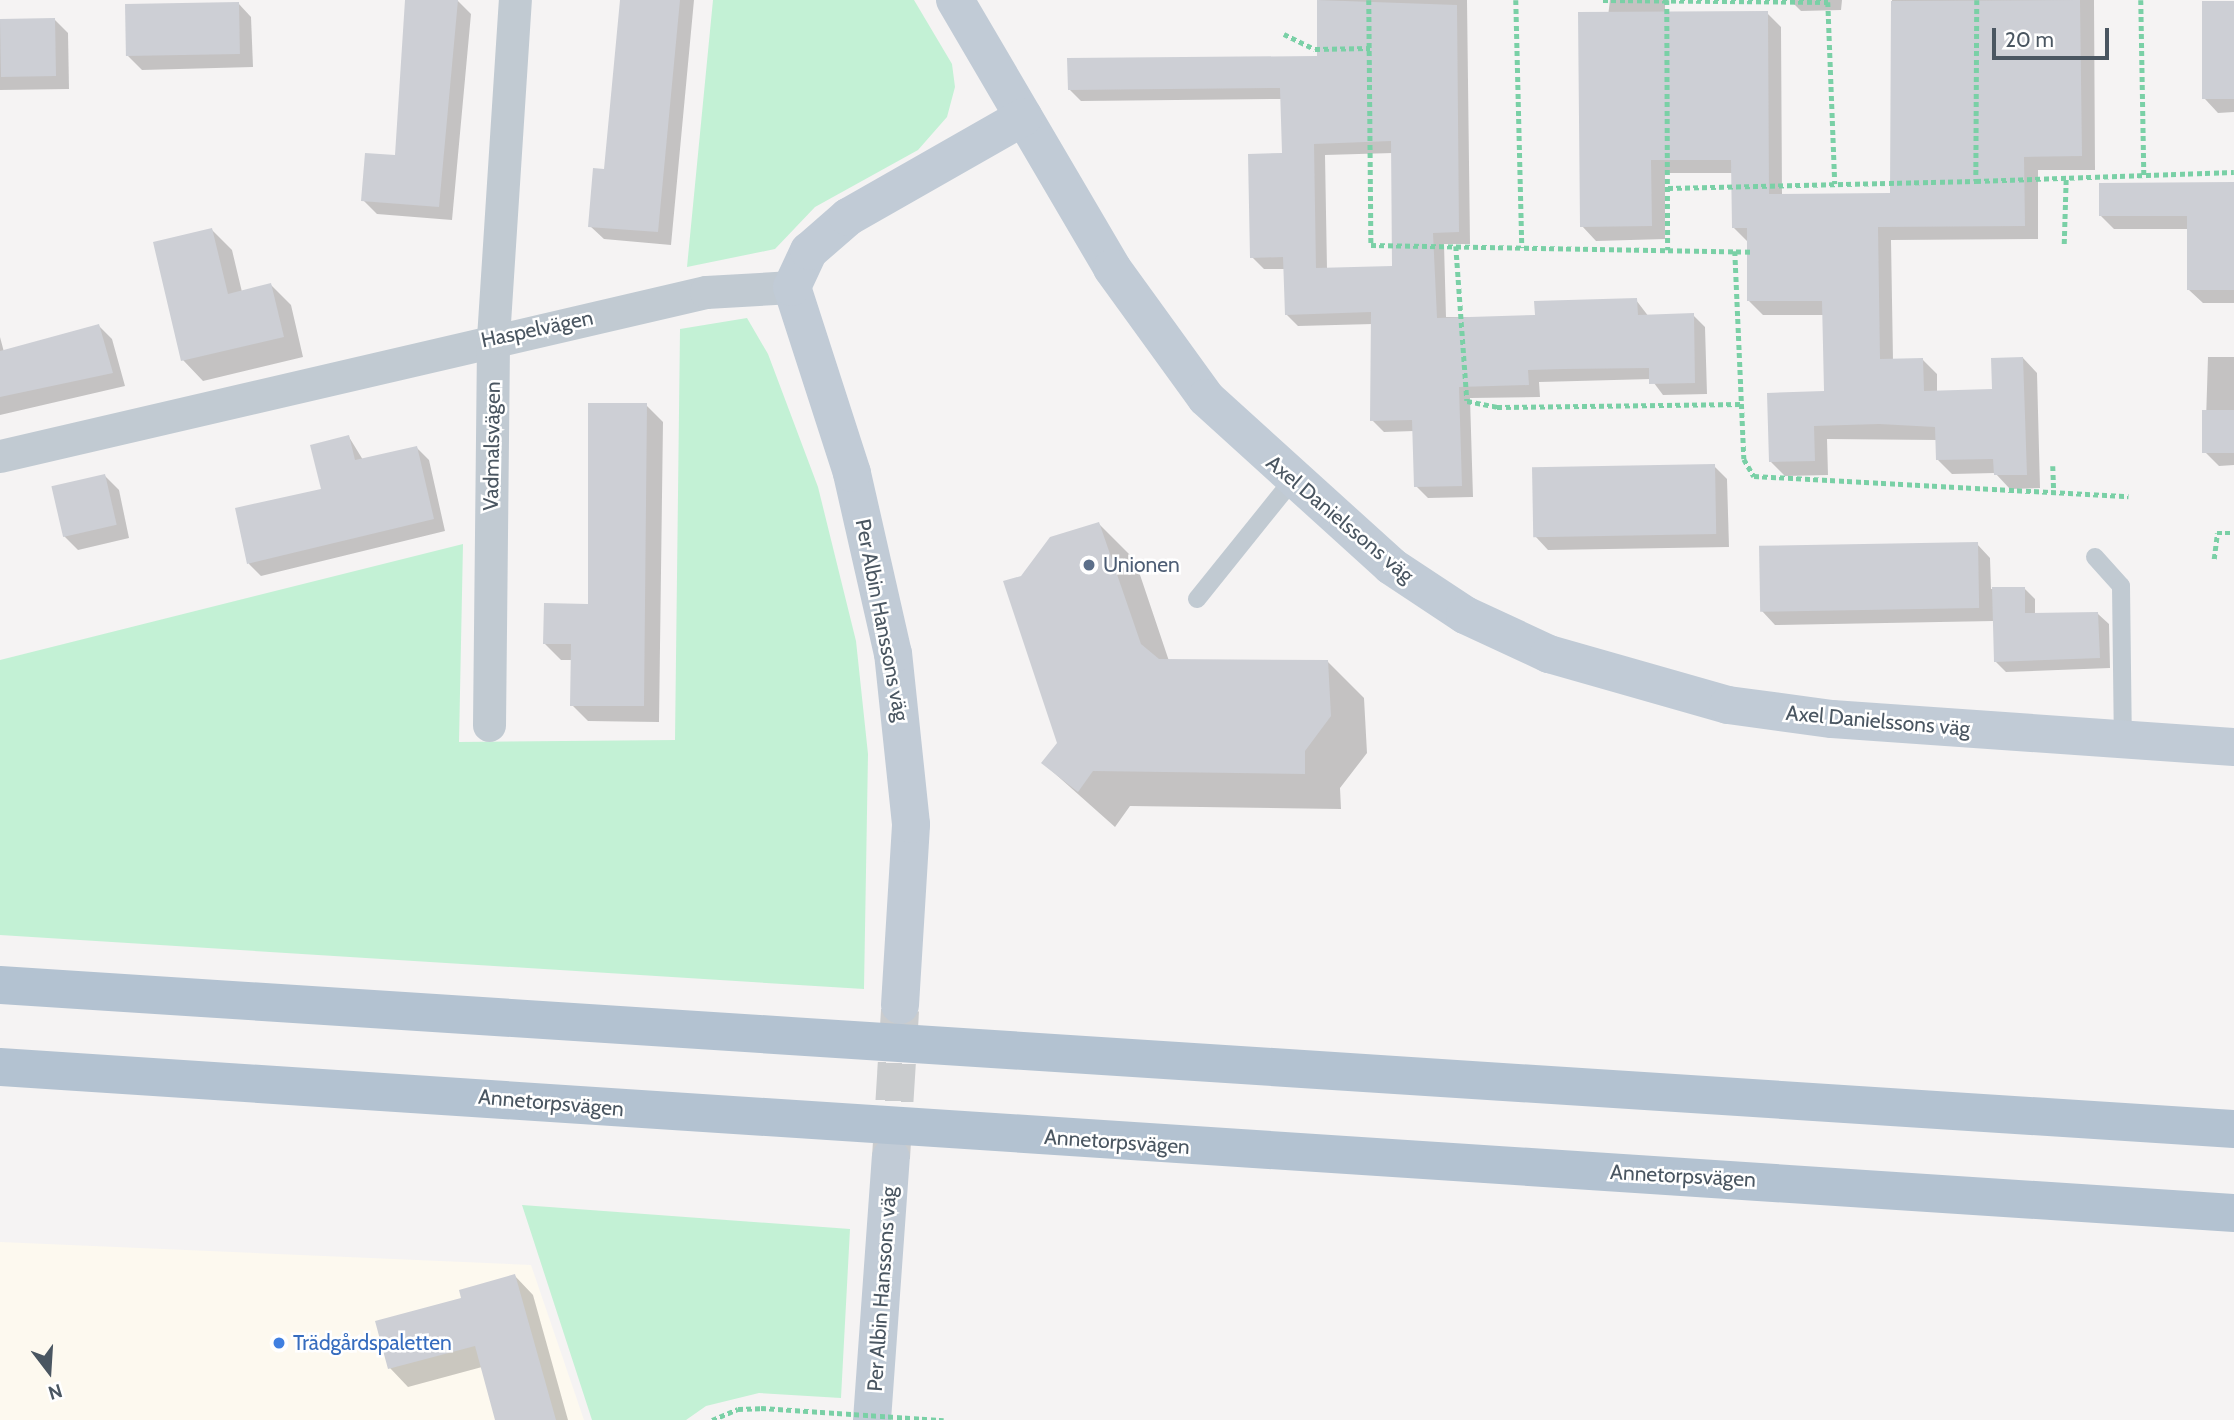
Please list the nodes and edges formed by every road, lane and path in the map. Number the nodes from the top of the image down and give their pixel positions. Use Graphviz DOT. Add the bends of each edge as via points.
graph roads {
  1 [pos="515,0"];
  2 [pos="955,0"];
  3 [pos="1369,0"];
  4 [pos="1517,0"];
  5 [pos="1603,0"];
  6 [pos="1977,0"];
  7 [pos="2141,0"];
  8 [pos="1667,2"];
  9 [pos="1284,34"];
  10 [pos="1370,48"];
  11 [pos="1023,117"];
  12 [pos="2234,172"];
  13 [pos="2144,175"];
  14 [pos="2067,178"];
  15 [pos="1976,181"];
  16 [pos="1835,184"];
  17 [pos="1668,188"];
  18 [pos="2064,244"];
  19 [pos="1456,246"];
  20 [pos="1522,248"];
  21 [pos="1668,250"];
  22 [pos="1735,251"];
  23 [pos="1753,252"];
  24 [pos="792,287"];
  25 [pos="492,338"];
  26 [pos="1742,404"];
  27 [pos="0,456"];
  28 [pos="2053,466"];
  29 [pos="1292,481"];
  30 [pos="2054,492"];
  31 [pos="2128,496"];
  32 [pos="2234,533"];
  33 [pos="2095,557"];
  34 [pos="2214,559"];
  35 [pos="1197,599"];
  36 [pos="489,725"];
  37 [pos="2123,741"];
  38 [pos="2234,747"];
  39 [pos="0,985"];
  40 [pos="900,1005"];
  41 [pos="0,1067"];
  42 [pos="1975,1112"];
  43 [pos="2234,1116"];
  44 [pos="2234,1129"];
  45 [pos="891,1158"];
  46 [pos="2234,1214"];
  47 [pos="712,1420"];
  48 [pos="872,1420"];
  49 [pos="944,1420"];
  1 -- 25 [label="street, Vadmalsvägen"];
  2 -- 11 [label="street, Axel Danielssons väg"];
  3 -- 10 [label="path"];
  4 -- 20 [label="path"];
  5 -- 8 [label="path"];
  6 -- 15 [label="path"];
  7 -- 13 [label="path"];
  8 -- 16 [label="path" via="1828,2"];
  8 -- 17 [label="path"];
  9 -- 10 [label="path" via="1315,49"];
  10 -- 19 [label="path" via="1371,245"];
  11 -- 24 [label="street" via="848,217 810,251"];
  11 -- 29 [label="street, Axel Danielssons väg" via="1112,268 1206,398"];
  12 -- 13 [label="path"];
  13 -- 14 [label="path"];
  14 -- 15 [label="path"];
  14 -- 18 [label="path"];
  15 -- 16 [label="path"];
  16 -- 17 [label="path"];
  17 -- 21 [label="path"];
  19 -- 20 [label="path"];
  19 -- 26 [label="path" via="1467,401 1497,407"];
  20 -- 21 [label="path"];
  21 -- 22 [label="path"];
  22 -- 23 [label="path"];
  22 -- 26 [label="path"];
  24 -- 25 [label="street, Haspelvägen" via="706,292"];
  24 -- 40 [label="street, Per Albin Hanssons väg" via="852,474 893,654 911,824"];
  25 -- 27 [label="street, Haspelvägen"];
  25 -- 36 [label="street, Vadmalsvägen"];
  26 -- 30 [label="path" via="1744,459 1754,476"];
  28 -- 30 [label="path"];
  29 -- 35 [label="lane"];
  29 -- 37 [label="street, Axel Danielssons väg" via="1391,566 1465,615 1549,654 1638,682 1728,705 1832,719"];
  30 -- 31 [label="path"];
  32 -- 34 [label="path" via="2217,533"];
  33 -- 37 [label="lane" via="2120,586"];
  37 -- 38 [label="street, Axel Danielssons väg"];
  39 -- 42 [label="main road"];
  41 -- 46 [label="main road, Annetorpsvägen"];
  42 -- 43 [label="main road"];
  42 -- 44 [label="main road"];
  45 -- 48 [label="street, Per Albin Hanssons väg"];
  47 -- 49 [label="path, bridge" via="738,1409 761,1408"];
}
